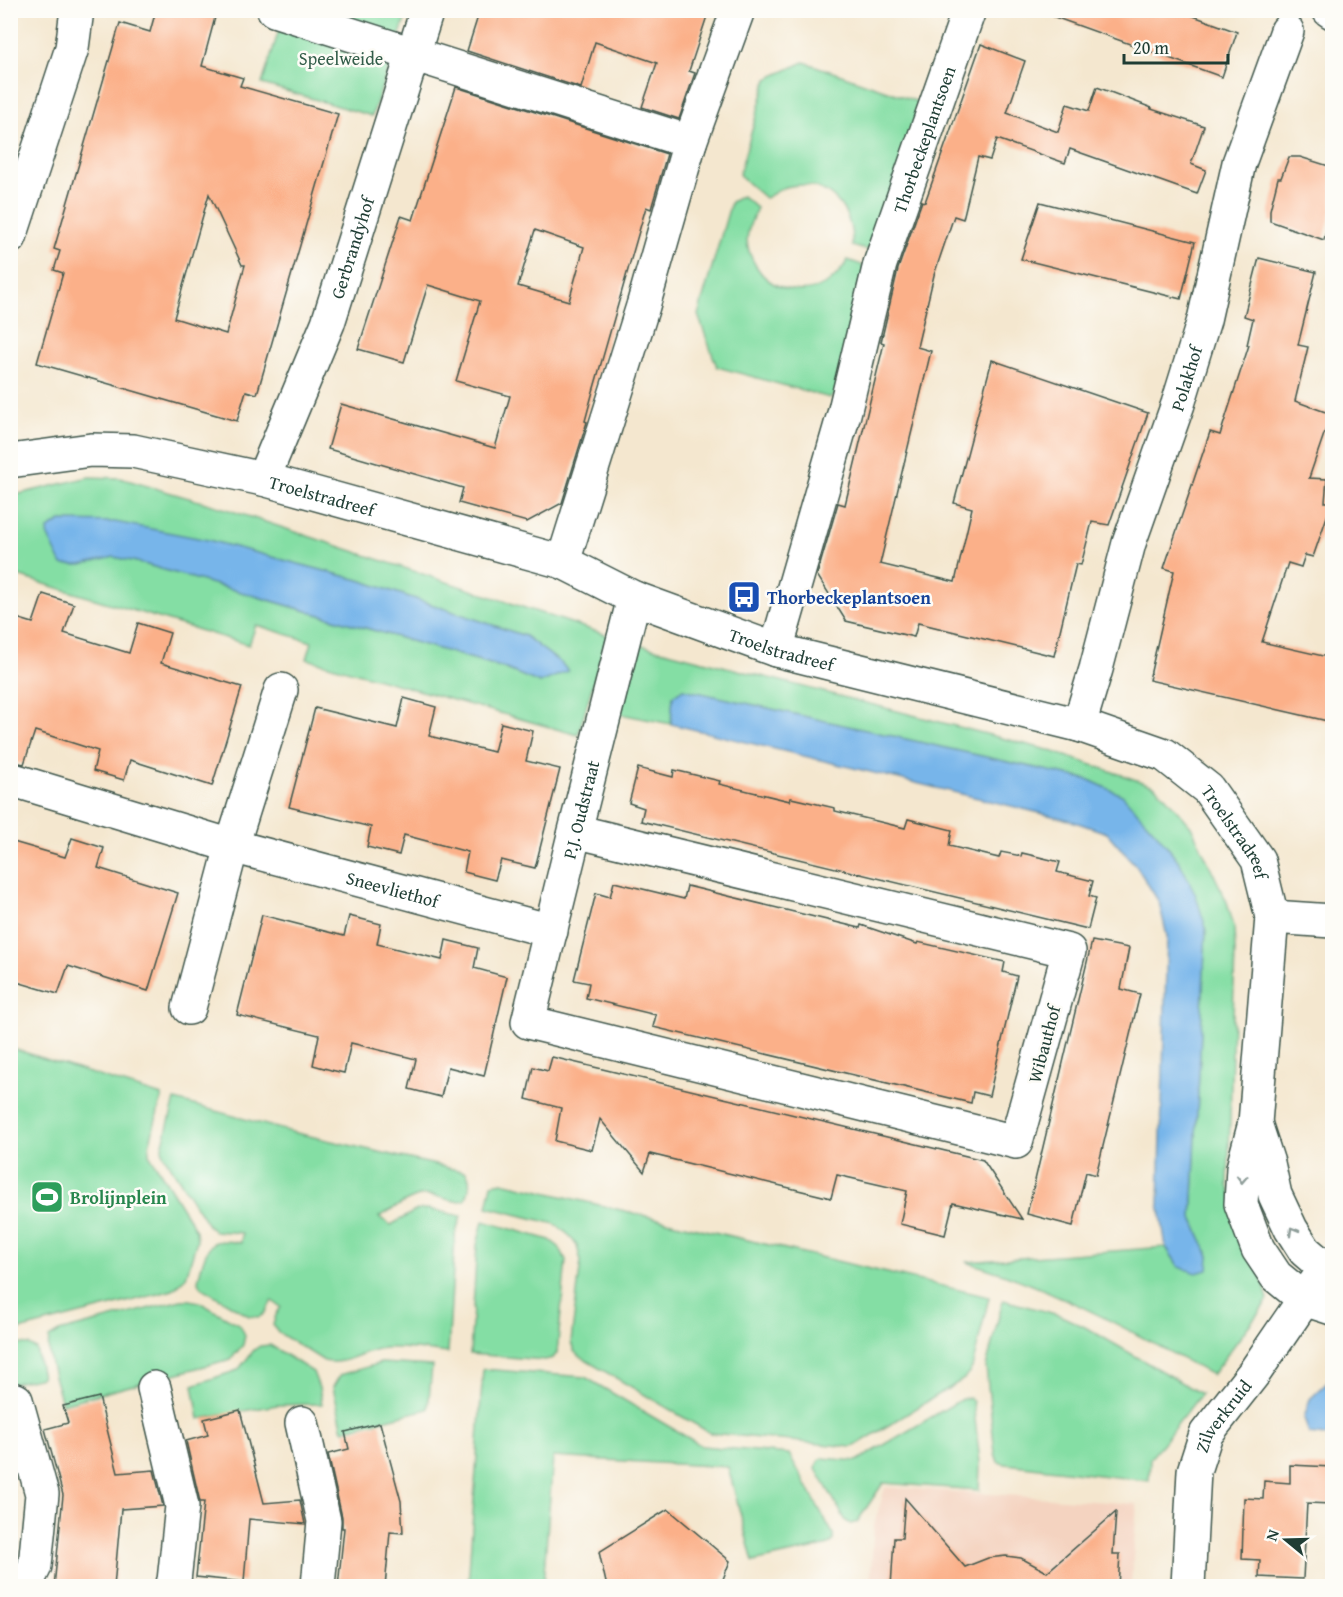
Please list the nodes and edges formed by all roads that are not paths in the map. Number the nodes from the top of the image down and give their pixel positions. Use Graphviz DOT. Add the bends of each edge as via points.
graph roads {
  1 [pos="77,10"];
  2 [pos="274,10"];
  3 [pos="427,10"];
  4 [pos="738,10"];
  5 [pos="969,10"];
  6 [pos="1287,31"];
  7 [pos="414,54"];
  8 [pos="690,142"];
  9 [pos="10,237"];
  10 [pos="10,460"];
  11 [pos="263,479"];
  12 [pos="563,562"];
  13 [pos="634,598"];
  14 [pos="776,650"];
  15 [pos="281,690"];
  16 [pos="1079,725"];
  17 [pos="10,779"];
  18 [pos="575,831"];
  19 [pos="232,846"];
  20 [pos="1272,917"];
  21 [pos="1332,921"];
  22 [pos="551,931"];
  23 [pos="189,1008"];
  24 [pos="528,1022"];
  25 [pos="1255,1123"];
  26 [pos="1329,1271"];
  27 [pos="1318,1303"];
  28 [pos="154,1388"];
  29 [pos="16,1400"];
  30 [pos="302,1423"];
  31 [pos="25,1587"];
  32 [pos="172,1587"];
  33 [pos="318,1587"];
  34 [pos="1188,1587"];
  1 -- 9 [label="street" via="72,48"];
  2 -- 7 [label="street"];
  3 -- 7 [label="street, Gerbrandyhof"];
  4 -- 8 [label="street"];
  5 -- 14 [label="street, Thorbeckeplantsoen" via="880,264 843,414"];
  6 -- 16 [label="street, Polakhof" via="1239,163 1204,321 1129,543"];
  7 -- 8 [label="street"];
  7 -- 11 [label="street, Gerbrandyhof" via="328,323"];
  8 -- 12 [label="street"];
  10 -- 11 [label="street, Troelstradreef" via="91,450 134,451"];
  11 -- 12 [label="street, Troelstradreef"];
  12 -- 13 [label="street, Troelstradreef"];
  13 -- 14 [label="street, Troelstradreef"];
  13 -- 18 [label="street, P.J. Oudstraat"];
  14 -- 16 [label="street, Troelstradreef"];
  15 -- 19 [label="street"];
  16 -- 20 [label="street, Troelstradreef" via="1165,755 1208,789 1258,860"];
  17 -- 19 [label="street, Sneevliethof"];
  18 -- 22 [label="street, P.J. Oudstraat"];
  18 -- 24 [label="street, Wibauthof" via="1069,951 1016,1142"];
  19 -- 22 [label="street, Sneevliethof"];
  19 -- 23 [label="street"];
  20 -- 21 [label="street"];
  20 -- 25 [label="street, Troelstradreef"];
  22 -- 24 [label="street, P.J. Oudstraat"];
  26 -- 25 [label="street, Troelstradreef, one-way" via="1305,1251 1291,1229 1275,1195"];
  25 -- 27 [label="street, Troelstradreef, one-way" via="1243,1168 1242,1204 1258,1249 1276,1276"];
  26 -- 27 [label="street, Zilverkruid"];
  27 -- 34 [label="street, Zilverkruid" via="1254,1373 1206,1434 1194,1471"];
  28 -- 32 [label="street" via="182,1506"];
  29 -- 31 [label="street" via="42,1494 35,1566"];
  30 -- 33 [label="street" via="324,1521"];
}
